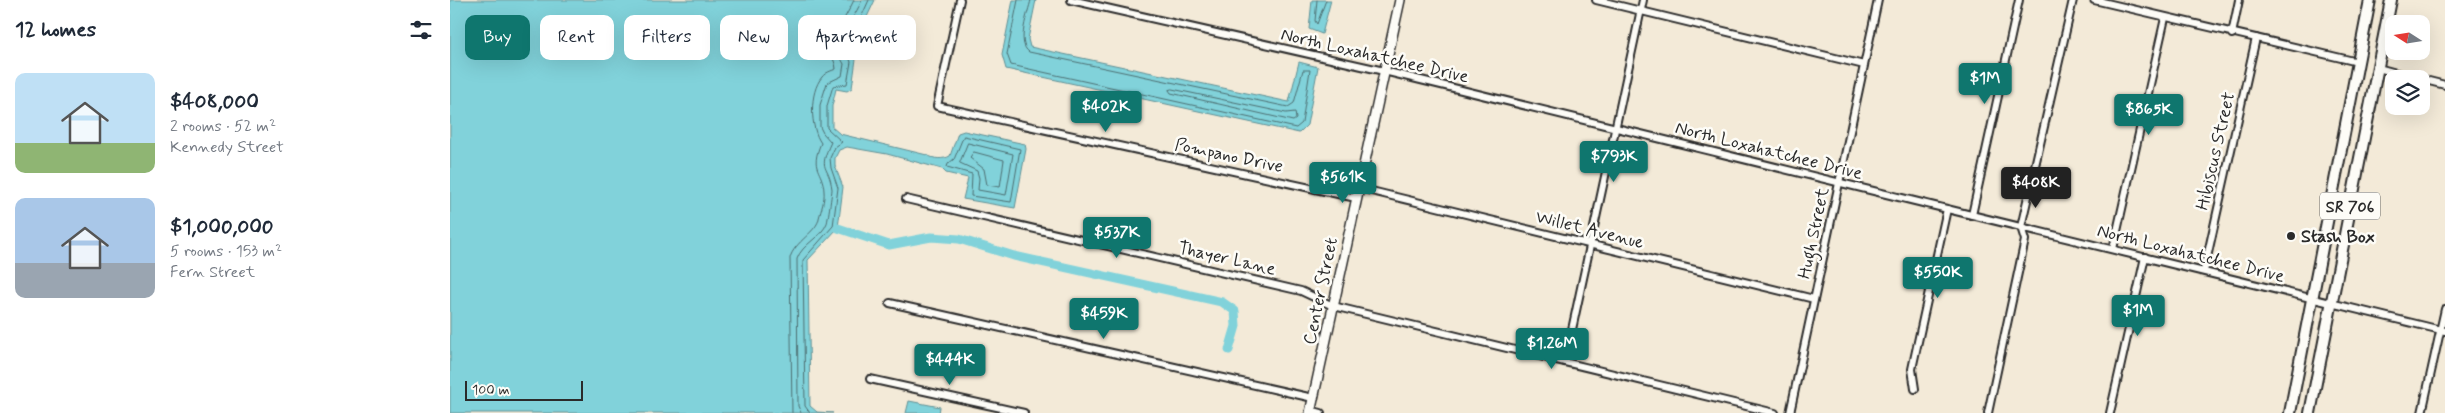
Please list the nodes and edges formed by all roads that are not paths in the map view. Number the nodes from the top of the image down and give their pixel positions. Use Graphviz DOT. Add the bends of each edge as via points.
graph roads {
  1 [pos="960,0"];
  2 [pos="1071,0"];
  3 [pos="1400,0"];
  4 [pos="1596,0"];
  5 [pos="1643,0"];
  6 [pos="1878,0"];
  7 [pos="2019,0"];
  8 [pos="2073,0"];
  9 [pos="2094,0"];
  10 [pos="2129,0"];
  11 [pos="2239,0"];
  12 [pos="2370,0"];
  13 [pos="2389,0"];
  14 [pos="2127,9"];
  15 [pos="1640,11"];
  16 [pos="2165,18"];
  17 [pos="2232,34"];
  18 [pos="2256,38"];
  19 [pos="2358,62"];
  20 [pos="1864,65"];
  21 [pos="2378,68"];
  22 [pos="2386,70"];
  23 [pos="1384,71"];
  24 [pos="2430,81"];
  25 [pos="2445,85"];
  26 [pos="1615,128"];
  27 [pos="1839,182"];
  28 [pos="1359,188"];
  29 [pos="1356,198"];
  30 [pos="906,199"];
  31 [pos="1947,209"];
  32 [pos="1972,215"];
  33 [pos="2021,227"];
  34 [pos="1590,244"];
  35 [pos="2112,249"];
  36 [pos="2145,256"];
  37 [pos="2204,271"];
  38 [pos="2312,297"];
  39 [pos="1814,299"];
  40 [pos="2331,302"];
  41 [pos="890,303"];
  42 [pos="1333,306"];
  43 [pos="2445,308"];
  44 [pos="2443,330"];
  45 [pos="1565,362"];
  46 [pos="870,379"];
  47 [pos="1915,389"];
  48 [pos="1313,398"];
  49 [pos="1310,412"];
  50 [pos="1024,413"];
  51 [pos="1321,413"];
  52 [pos="1776,413"];
  53 [pos="1790,413"];
  54 [pos="1988,413"];
  55 [pos="2110,413"];
  56 [pos="2290,413"];
  57 [pos="2310,413"];
  58 [pos="2422,413"];
  1 -- 29 [label="street, Pompano Drive" via="937,106"];
  2 -- 23 [label="street, North Loxahatchee Drive"];
  3 -- 23 [label="street, Center Street"];
  4 -- 15 [label="street"];
  5 -- 15 [label="street"];
  6 -- 20 [label="street, Hugh Street"];
  7 -- 32 [label="street"];
  8 -- 33 [label="street"];
  9 -- 14 [label="street"];
  10 -- 14 [label="street"];
  11 -- 17 [label="street"];
  12 -- 19 [label="main road, SR 706"];
  13 -- 21 [label="main road, SR 706"];
  14 -- 16 [label="street"];
  15 -- 20 [label="street"];
  15 -- 26 [label="street"];
  16 -- 17 [label="street"];
  16 -- 35 [label="street"];
  17 -- 18 [label="street"];
  18 -- 19 [label="street"];
  18 -- 37 [label="street, Hibiscus Street"];
  19 -- 38 [label="main road, SR 706"];
  20 -- 27 [label="street, Hugh Street"];
  21 -- 22 [label="street"];
  21 -- 40 [label="main road, SR 706"];
  23 -- 26 [label="street, North Loxahatchee Drive"];
  23 -- 28 [label="street, Center Street"];
  24 -- 25 [label="street"];
  26 -- 27 [label="street, North Loxahatchee Drive"];
  26 -- 34 [label="street"];
  27 -- 31 [label="street, North Loxahatchee Drive"];
  27 -- 39 [label="street, Hugh Street"];
  28 -- 29 [label="street, Center Street"];
  28 -- 34 [label="street, Willet Avenue"];
  29 -- 42 [label="street, Center Street"];
  30 -- 42 [label="street, Thayer Lane" via="1301,291"];
  31 -- 32 [label="street, North Loxahatchee Drive"];
  31 -- 47 [label="street" via="1912,369"];
  32 -- 33 [label="street, North Loxahatchee Drive"];
  33 -- 35 [label="street, North Loxahatchee Drive"];
  33 -- 54 [label="street" via="2025,240"];
  34 -- 39 [label="street, Willet Avenue"];
  34 -- 45 [label="street"];
  35 -- 36 [label="street, North Loxahatchee Drive"];
  36 -- 37 [label="street, North Loxahatchee Drive"];
  36 -- 55 [label="street"];
  37 -- 38 [label="street, North Loxahatchee Drive"];
  38 -- 40 [label="street, North Loxahatchee Drive"];
  38 -- 56 [label="main road, SR 706"];
  39 -- 53 [label="street, Hugh Street"];
  40 -- 44 [label="street, North Loxahatchee Drive"];
  40 -- 57 [label="main road, SR 706"];
  41 -- 48 [label="street"];
  42 -- 45 [label="street, Thayer Lane"];
  42 -- 48 [label="street, Center Street"];
  43 -- 44 [label="street"];
  44 -- 58 [label="street"];
  45 -- 52 [label="street, Thayer Lane"];
  46 -- 50 [label="street"];
  48 -- 49 [label="street, Center Street"];
  49 -- 51 [label="street"];
}
